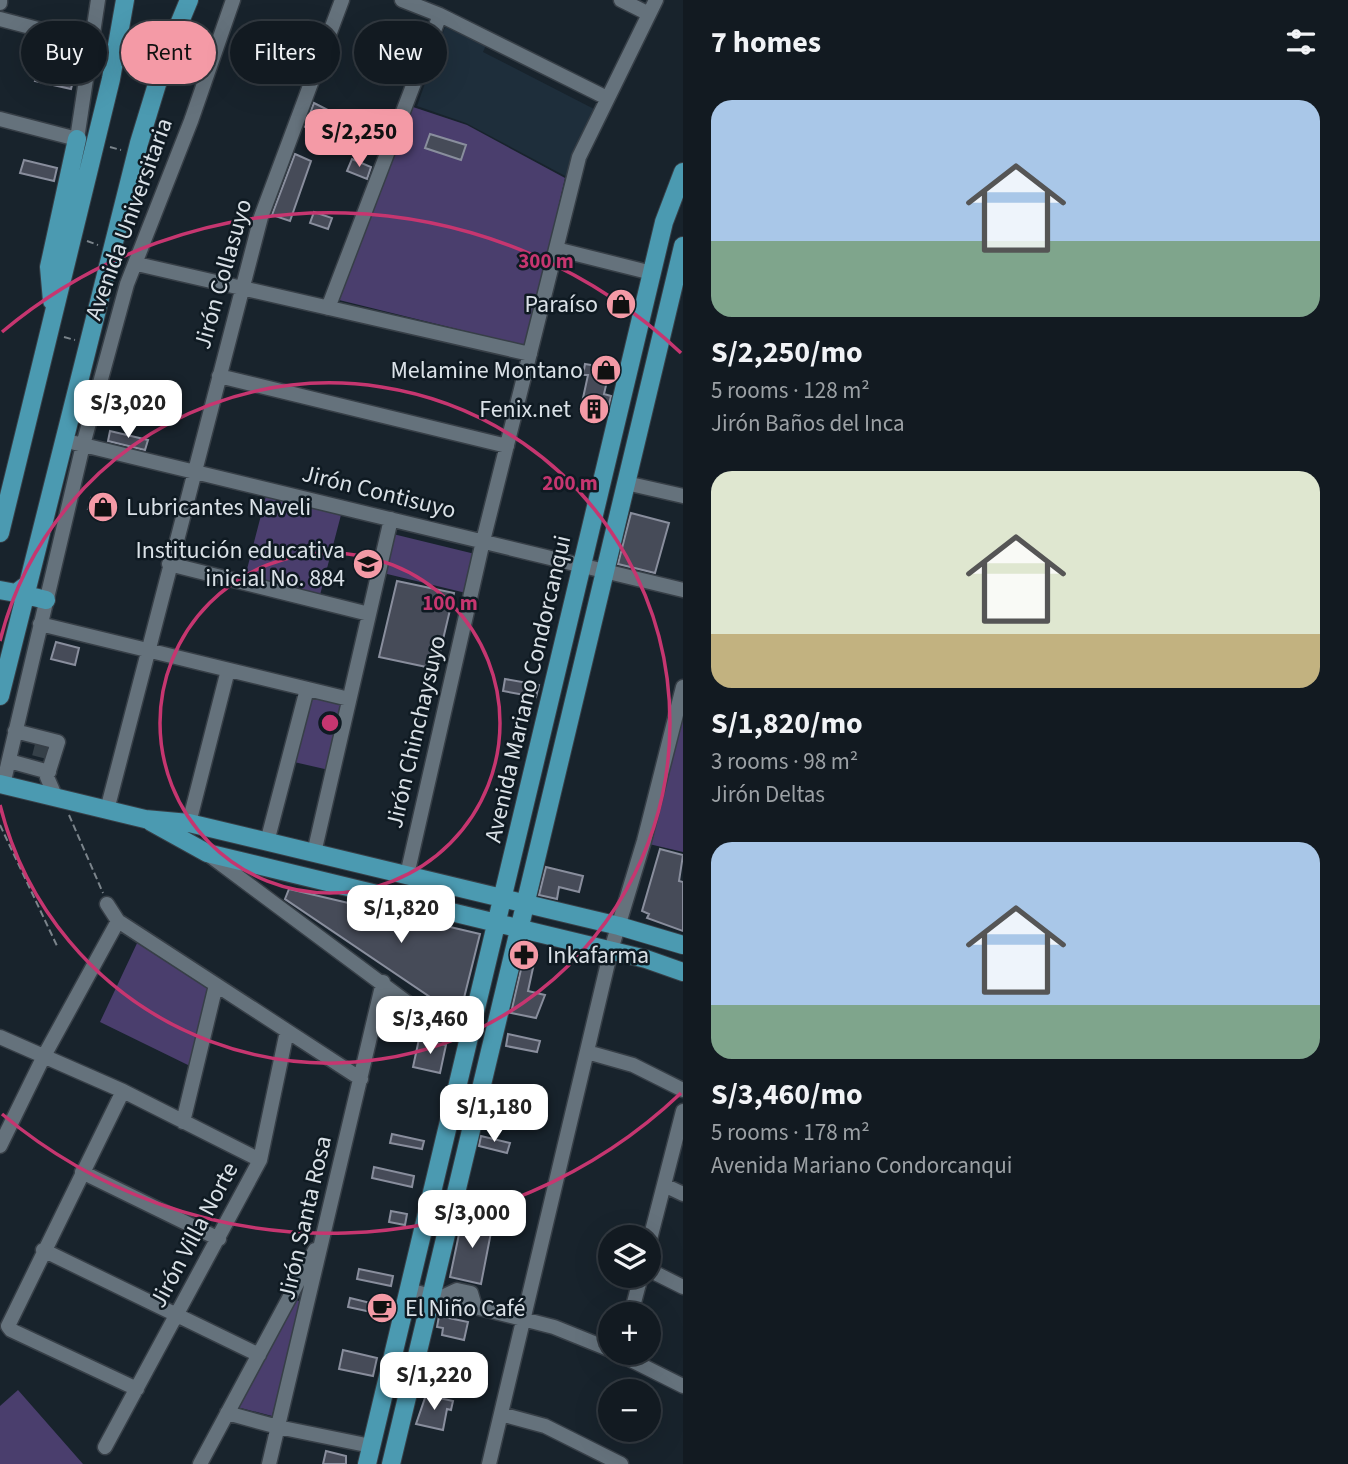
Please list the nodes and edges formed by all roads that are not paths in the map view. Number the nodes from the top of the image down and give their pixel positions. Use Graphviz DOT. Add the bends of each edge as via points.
graph roads {
  1 [pos="98,0"];
  2 [pos="125,0"];
  3 [pos="189,0"];
  4 [pos="233,0"];
  5 [pos="342,0"];
  6 [pos="402,0"];
  7 [pos="621,0"];
  8 [pos="656,0"];
  9 [pos="649,14"];
  10 [pos="440,15"];
  11 [pos="0,19"];
  12 [pos="95,21"];
  13 [pos="21,25"];
  14 [pos="85,84"];
  15 [pos="607,98"];
  16 [pos="0,119"];
  17 [pos="77,139"];
  18 [pos="683,172"];
  19 [pos="683,246"];
  20 [pos="556,249"];
  21 [pos="137,264"];
  22 [pos="652,273"];
  23 [pos="242,289"];
  24 [pos="328,308"];
  25 [pos="51,326"];
  26 [pos="530,354"];
  27 [pos="219,376"];
  28 [pos="64,440"];
  29 [pos="83,445"];
  30 [pos="507,446"];
  31 [pos="194,471"];
  32 [pos="626,483"];
  33 [pos="6,486"];
  34 [pos="683,496"];
  35 [pos="391,519"];
  36 [pos="0,533"];
  37 [pos="483,541"];
  38 [pos="169,564"];
  39 [pos="582,566"];
  40 [pos="605,571"];
  41 [pos="27,589"];
  42 [pos="0,590"];
  43 [pos="683,590"];
  44 [pos="46,600"];
  45 [pos="369,614"];
  46 [pos="40,624"];
  47 [pos="0,625"];
  48 [pos="15,643"];
  49 [pos="146,650"];
  50 [pos="228,670"];
  51 [pos="307,689"];
  52 [pos="683,690"];
  53 [pos="0,696"];
  54 [pos="349,699"];
  55 [pos="15,731"];
  56 [pos="42,756"];
  57 [pos="9,761"];
  58 [pos="1,785"];
  59 [pos="59,798"];
  60 [pos="107,810"];
  61 [pos="145,819"];
  62 [pos="189,823"];
  63 [pos="267,842"];
  64 [pos="207,853"];
  65 [pos="314,853"];
  66 [pos="407,875"];
  67 [pos="503,898"];
  68 [pos="526,903"];
  69 [pos="107,904"];
  70 [pos="118,921"];
  71 [pos="497,923"];
  72 [pos="620,926"];
  73 [pos="520,928"];
  74 [pos="683,945"];
  75 [pos="611,950"];
  76 [pos="683,972"];
  77 [pos="383,982"];
  78 [pos="216,985"];
  79 [pos="287,1031"];
  80 [pos="471,1031"];
  81 [pos="0,1037"];
  82 [pos="587,1052"];
  83 [pos="44,1056"];
  84 [pos="360,1079"];
  85 [pos="683,1090"];
  86 [pos="123,1091"];
  87 [pos="683,1111"];
  88 [pos="183,1122"];
  89 [pos="0,1146"];
  90 [pos="260,1160"];
  91 [pos="82,1172"];
  92 [pos="664,1185"];
  93 [pos="683,1194"];
  94 [pos="654,1225"];
  95 [pos="326,1231"];
  96 [pos="219,1239"];
  97 [pos="43,1250"];
  98 [pos="436,1275"];
  99 [pos="661,1276"];
  100 [pos="683,1287"];
  101 [pos="408,1290"];
  102 [pos="457,1290"];
  103 [pos="436,1297"];
  104 [pos="475,1307"];
  105 [pos="178,1314"];
  106 [pos="523,1320"];
  107 [pos="598,1344"];
  108 [pos="259,1354"];
  109 [pos="642,1365"];
  110 [pos="683,1386"];
  111 [pos="137,1389"];
  112 [pos="227,1413"];
  113 [pos="501,1414"];
  114 [pos="278,1427"];
  115 [pos="371,1446"];
  116 [pos="105,1447"];
  117 [pos="200,1464"];
  118 [pos="269,1464"];
  119 [pos="367,1464"];
  120 [pos="391,1464"];
  121 [pos="489,1464"];
  122 [pos="621,1464"];
  1 -- 12 [label="street"];
  2 -- 25 [label="main road, Avenida Universitaria"];
  3 -- 28 [label="main road, Avenida Universitaria" via="136,154"];
  4 -- 21 [label="street, Avenida Universitaria"];
  5 -- 23 [label="street, Jirón Collasuyo" via="261,217"];
  6 -- 10 [label="street"];
  7 -- 9 [label="street"];
  8 -- 9 [label="street, Jirón Chinchaysuyo"];
  9 -- 15 [label="street, Jirón Chinchaysuyo"];
  10 -- 15 [label="street"];
  10 -- 24 [label="street"];
  11 -- 13 [label="street"];
  14 -- 17 [label="street"];
  15 -- 20 [label="street, Jirón Chinchaysuyo" via="579,157"];
  16 -- 17 [label="street"];
  17 -- 25 [label="main road" via="49,267"];
  18 -- 22 [label="main road, Avenida Mariano Condorcanqui"];
  19 -- 32 [label="main road, Avenida Mariano Condorcanqui"];
  20 -- 22 [label="street"];
  20 -- 26 [label="street, Jirón Chinchaysuyo"];
  21 -- 23 [label="street"];
  21 -- 29 [label="street, Avenida Universitaria" via="127,284"];
  22 -- 39 [label="main road, Avenida Mariano Condorcanqui"];
  23 -- 24 [label="street"];
  23 -- 27 [label="street, Jirón Collasuyo"];
  24 -- 26 [label="street"];
  25 -- 33 [label="main road, Avenida Universitaria"];
  26 -- 30 [label="street, Jirón Chinchaysuyo"];
  27 -- 30 [label="street"];
  27 -- 31 [label="street, Jirón Collasuyo"];
  28 -- 29 [label="street, Jirón Contisuyo"];
  28 -- 41 [label="main road, Avenida Universitaria"];
  29 -- 31 [label="street, Jirón Contisuyo"];
  29 -- 44 [label="street, Avenida Universitaria"];
  30 -- 37 [label="street, Jirón Chinchaysuyo"];
  31 -- 35 [label="street, Jirón Contisuyo"];
  31 -- 38 [label="street, Jirón Collasuyo"];
  32 -- 34 [label="street"];
  32 -- 40 [label="main road, Avenida Mariano Condorcanqui"];
  33 -- 36 [label="main road, Avenida Universitaria"];
  35 -- 37 [label="street, Jirón Contisuyo"];
  35 -- 45 [label="street"];
  37 -- 39 [label="street, Jirón Contisuyo"];
  37 -- 66 [label="street, Jirón Chinchaysuyo"];
  38 -- 45 [label="street"];
  38 -- 49 [label="street, Jirón Collasuyo"];
  39 -- 40 [label="street, Jirón Contisuyo"];
  39 -- 67 [label="main road, Avenida Mariano Condorcanqui"];
  40 -- 43 [label="street, Jirón Contisuyo"];
  40 -- 68 [label="main road, Avenida Mariano Condorcanqui"];
  41 -- 42 [label="main road" via="16,593"];
  41 -- 44 [label="main road"];
  41 -- 48 [label="main road, Avenida Universitaria"];
  44 -- 46 [label="street, Avenida Universitaria"];
  45 -- 54 [label="street"];
  46 -- 49 [label="street"];
  46 -- 55 [label="street, Avenida Universitaria"];
  47 -- 48 [label="main road" via="9,629"];
  48 -- 53 [label="main road, Avenida Universitaria"];
  49 -- 50 [label="street"];
  49 -- 60 [label="street, Jirón Collasuyo"];
  50 -- 51 [label="street"];
  50 -- 62 [label="street"];
  51 -- 54 [label="street"];
  51 -- 63 [label="street"];
  52 -- 72 [label="street"];
  54 -- 65 [label="street"];
  55 -- 56 [label="street"];
  55 -- 57 [label="street, Avenida Universitaria"];
  56 -- 57 [label="street"];
  56 -- 59 [label="street"];
  57 -- 58 [label="street, Avenida Universitaria"];
  58 -- 59 [label="main road"];
  59 -- 60 [label="main road"];
  60 -- 61 [label="main road"];
  61 -- 62 [label="main road"];
  61 -- 64 [label="main road"];
  62 -- 63 [label="main road"];
  63 -- 65 [label="main road"];
  64 -- 71 [label="main road"];
  64 -- 77 [label="street"];
  65 -- 66 [label="main road"];
  66 -- 67 [label="main road"];
  67 -- 68 [label="main road"];
  67 -- 71 [label="main road, Avenida Mariano Condorcanqui"];
  68 -- 72 [label="main road"];
  68 -- 73 [label="main road, Avenida Mariano Condorcanqui"];
  69 -- 70 [label="street"];
  70 -- 78 [label="street"];
  70 -- 83 [label="street"];
  71 -- 73 [label="main road"];
  71 -- 80 [label="main road, Avenida Mariano Condorcanqui"];
  72 -- 74 [label="main road"];
  72 -- 75 [label="street"];
  73 -- 75 [label="main road"];
  73 -- 98 [label="main road, Avenida Mariano Condorcanqui"];
  75 -- 76 [label="main road"];
  75 -- 82 [label="street"];
  77 -- 80 [label="street" via="429,1017"];
  77 -- 84 [label="street, Jirón Santa Rosa"];
  78 -- 79 [label="street"];
  78 -- 88 [label="street"];
  79 -- 84 [label="street"];
  79 -- 90 [label="street, Jirón Villa Norte"];
  80 -- 101 [label="main road, Avenida Mariano Condorcanqui"];
  81 -- 83 [label="street"];
  82 -- 85 [label="street" via="633,1065"];
  82 -- 106 [label="street"];
  83 -- 86 [label="street"];
  83 -- 89 [label="street"];
  84 -- 95 [label="street, Jirón Santa Rosa"];
  86 -- 88 [label="street"];
  86 -- 91 [label="street"];
  87 -- 92 [label="street"];
  88 -- 90 [label="street"];
  90 -- 96 [label="street, Jirón Villa Norte"];
  91 -- 96 [label="street"];
  91 -- 97 [label="street"];
  92 -- 93 [label="street"];
  92 -- 94 [label="street"];
  95 -- 108 [label="street"];
  95 -- 114 [label="street, Jirón Santa Rosa"];
  96 -- 105 [label="street, Jirón Villa Norte"];
  97 -- 105 [label="street"];
  97 -- 111 [label="street" via="9,1320 11,1330"];
  98 -- 102 [label="street"];
  98 -- 103 [label="main road, Avenida Mariano Condorcanqui"];
  99 -- 100 [label="street"];
  101 -- 103 [label="street"];
  101 -- 115 [label="main road, Avenida Mariano Condorcanqui"];
  102 -- 103 [label="street"];
  102 -- 104 [label="street" via="471,1293"];
  103 -- 104 [label="street"];
  103 -- 120 [label="main road, Avenida Mariano Condorcanqui"];
  104 -- 106 [label="street"];
  105 -- 108 [label="street"];
  105 -- 111 [label="street, Jirón Villa Norte"];
  106 -- 107 [label="street"];
  106 -- 113 [label="street"];
  108 -- 112 [label="street"];
  109 -- 110 [label="street"];
  111 -- 116 [label="street, Jirón Villa Norte"];
  112 -- 114 [label="street"];
  112 -- 117 [label="street"];
  113 -- 121 [label="street"];
  113 -- 122 [label="street" via="545,1426"];
  114 -- 115 [label="street"];
  114 -- 118 [label="street, Jirón Santa Rosa"];
  115 -- 119 [label="main road, Avenida Mariano Condorcanqui"];
}
